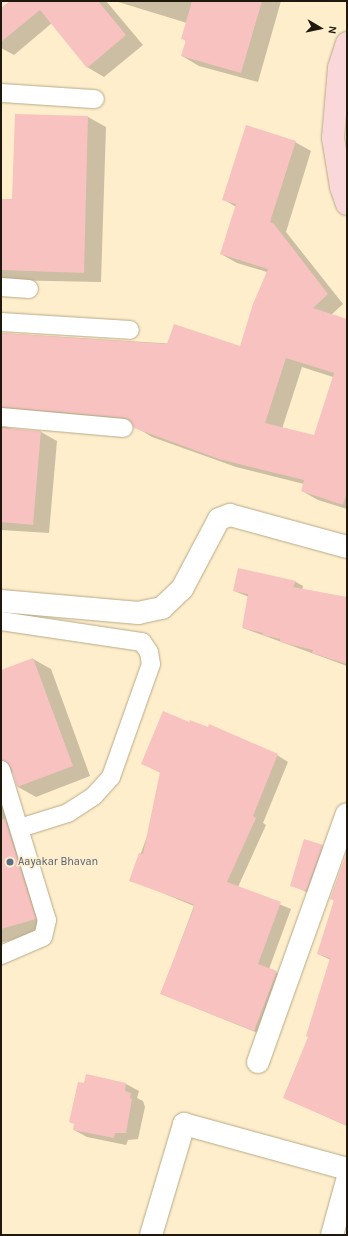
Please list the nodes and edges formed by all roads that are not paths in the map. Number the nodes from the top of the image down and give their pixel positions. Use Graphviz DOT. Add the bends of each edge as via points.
graph roads {
  1 [pos="347,43"];
  2 [pos="1,93"];
  3 [pos="95,99"];
  4 [pos="347,204"];
  5 [pos="1,287"];
  6 [pos="29,289"];
  7 [pos="1,322"];
  8 [pos="130,330"];
  9 [pos="1,417"];
  10 [pos="124,428"];
  11 [pos="347,547"];
  12 [pos="1,601"];
  13 [pos="1,621"];
  14 [pos="1,770"];
  15 [pos="347,814"];
  16 [pos="20,828"];
  17 [pos="1,955"];
  18 [pos="258,1062"];
  19 [pos="347,1169"];
  20 [pos="347,1180"];
  21 [pos="151,1235"];
  22 [pos="332,1235"];
  1 -- 4 [label="main road" via="339,68 333,138 341,187"];
  2 -- 3 [label="lane"];
  5 -- 6 [label="lane"];
  7 -- 8 [label="lane"];
  9 -- 10 [label="lane"];
  11 -- 12 [label="street" via="230,515 219,519 182,590 162,608 138,613"];
  13 -- 16 [label="lane" via="142,642 149,652 151,664 111,777 94,796 68,813"];
  14 -- 16 [label="lane"];
  15 -- 18 [label="street"];
  16 -- 17 [label="lane" via="47,920 44,937"];
  19 -- 21 [label="street" via="184,1124"];
  20 -- 22 [label="street"];
}
